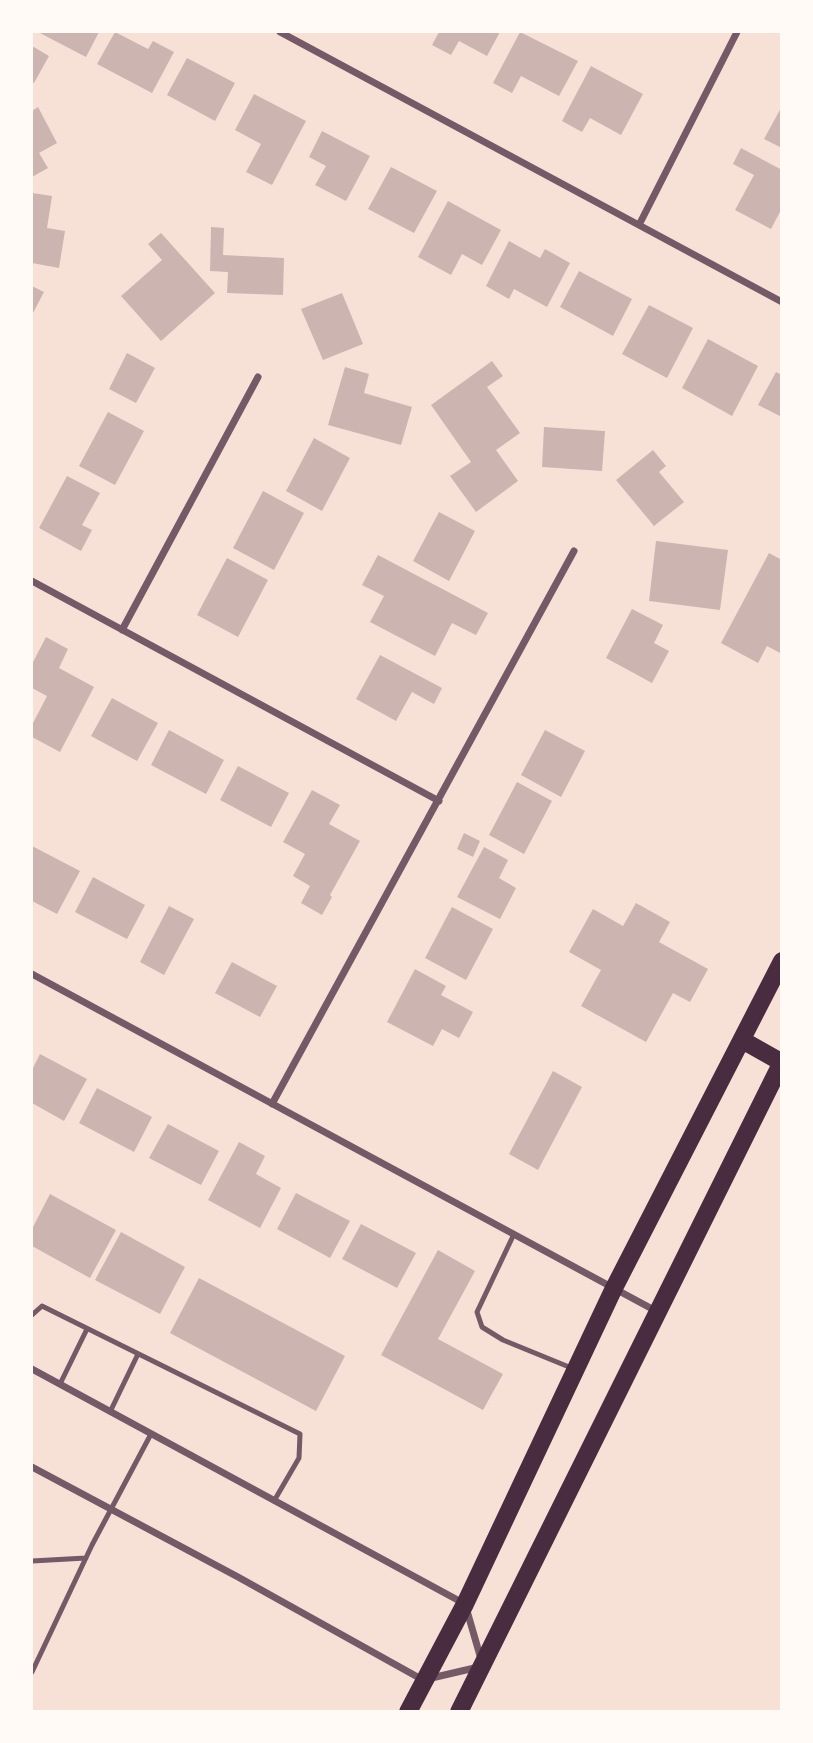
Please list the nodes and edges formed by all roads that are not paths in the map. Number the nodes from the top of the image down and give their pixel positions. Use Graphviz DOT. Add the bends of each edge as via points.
graph roads {
  1 [pos="280,32"];
  2 [pos="737,32"];
  3 [pos="639,225"];
  4 [pos="782,302"];
  5 [pos="258,376"];
  6 [pos="574,551"];
  7 [pos="32,581"];
  8 [pos="122,630"];
  9 [pos="439,801"];
  10 [pos="782,961"];
  11 [pos="32,974"];
  12 [pos="742,1040"];
  13 [pos="781,1062"];
  14 [pos="272,1104"];
  15 [pos="514,1234"];
  16 [pos="614,1288"];
  17 [pos="659,1313"];
  18 [pos="32,1315"];
  19 [pos="87,1329"];
  20 [pos="138,1354"];
  21 [pos="32,1369"];
  22 [pos="576,1370"];
  23 [pos="60,1384"];
  24 [pos="110,1412"];
  25 [pos="151,1434"];
  26 [pos="32,1467"];
  27 [pos="274,1501"];
  28 [pos="110,1510"];
  29 [pos="86,1558"];
  30 [pos="32,1561"];
  31 [pos="465,1604"];
  32 [pos="483,1665"];
  33 [pos="32,1672"];
  34 [pos="424,1680"];
  35 [pos="408,1712"];
  36 [pos="459,1712"];
  1 -- 3 [label="street"];
  2 -- 3 [label="street"];
  3 -- 4 [label="street"];
  5 -- 8 [label="street"];
  6 -- 9 [label="street"];
  7 -- 8 [label="street"];
  8 -- 9 [label="street"];
  9 -- 14 [label="street"];
  10 -- 12 [label="main road"];
  11 -- 14 [label="street"];
  12 -- 13 [label="main road"];
  12 -- 16 [label="main road"];
  13 -- 17 [label="main road"];
  14 -- 15 [label="street"];
  15 -- 16 [label="street"];
  15 -- 22 [label="lane" via="477,1312 482,1327"];
  16 -- 17 [label="street"];
  16 -- 22 [label="main road"];
  17 -- 32 [label="main road"];
  18 -- 19 [label="lane" via="42,1306"];
  19 -- 20 [label="lane"];
  19 -- 23 [label="lane"];
  20 -- 24 [label="lane"];
  20 -- 27 [label="lane" via="300,1434 299,1458"];
  21 -- 23 [label="street"];
  22 -- 31 [label="main road"];
  23 -- 24 [label="street"];
  24 -- 25 [label="street"];
  25 -- 27 [label="street"];
  25 -- 28 [label="lane"];
  26 -- 28 [label="street"];
  27 -- 31 [label="street"];
  28 -- 29 [label="lane"];
  28 -- 34 [label="street"];
  29 -- 30 [label="lane"];
  29 -- 33 [label="lane"];
  31 -- 32 [label="street"];
  31 -- 34 [label="main road"];
  32 -- 34 [label="street"];
  32 -- 36 [label="main road"];
  34 -- 35 [label="main road"];
}
